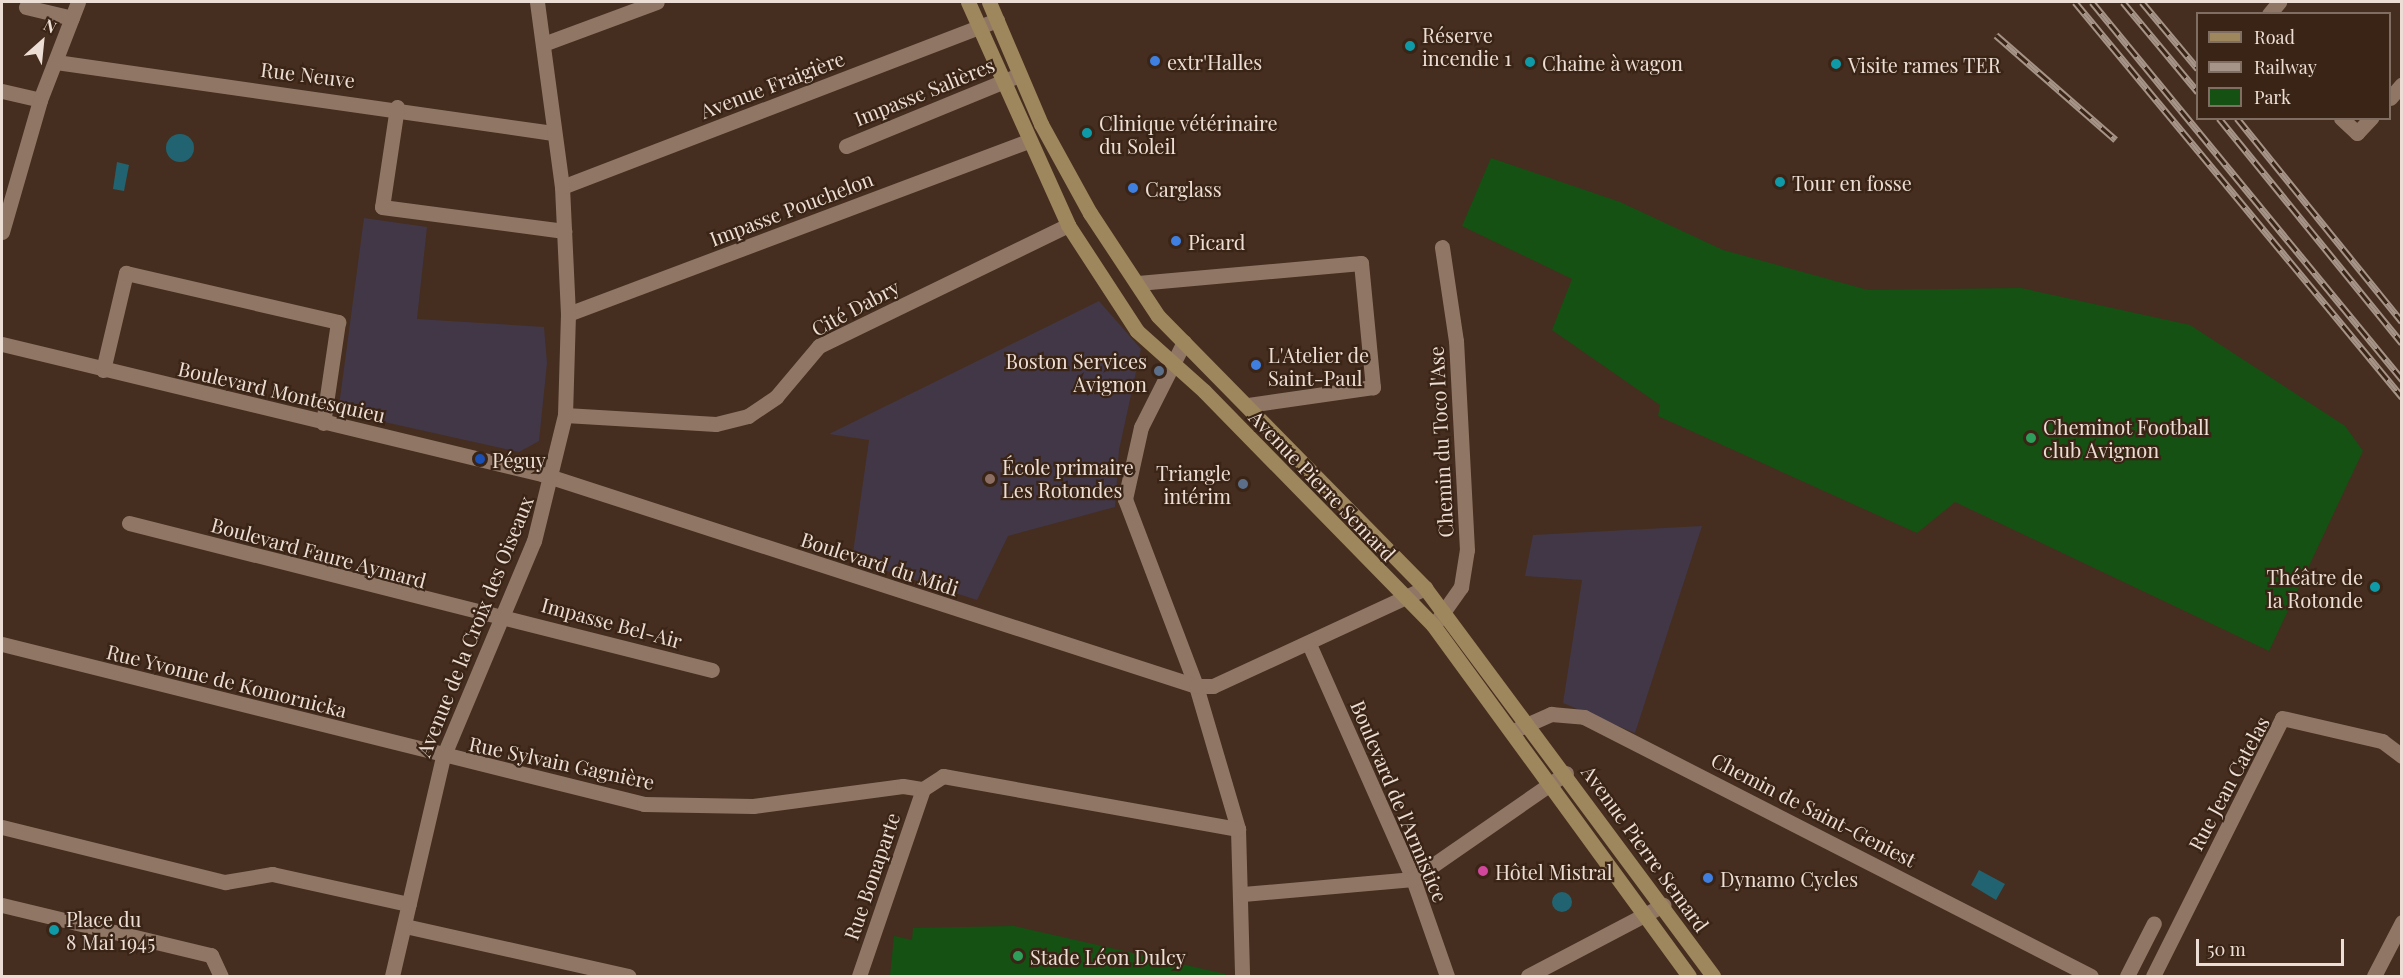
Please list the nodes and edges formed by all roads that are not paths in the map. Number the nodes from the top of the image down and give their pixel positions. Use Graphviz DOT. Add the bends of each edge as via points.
graph roads {
  1 [pos="78,2"];
  2 [pos="537,2"];
  3 [pos="657,2"];
  4 [pos="968,2"];
  5 [pos="989,2"];
  6 [pos="26,7"];
  7 [pos="72,18"];
  8 [pos="997,20"];
  9 [pos="979,27"];
  10 [pos="546,43"];
  11 [pos="56,62"];
  12 [pos="1019,75"];
  13 [pos="1000,82"];
  14 [pos="2,91"];
  15 [pos="40,100"];
  16 [pos="397,107"];
  17 [pos="2343,120"];
  18 [pos="2368,120"];
  19 [pos="553,133"];
  20 [pos="1029,141"];
  21 [pos="846,146"];
  22 [pos="562,187"];
  23 [pos="1068,225"];
  24 [pos="564,231"];
  25 [pos="2,232"];
  26 [pos="1442,247"];
  27 [pos="1138,283"];
  28 [pos="568,314"];
  29 [pos="1184,342"];
  30 [pos="2,344"];
  31 [pos="1174,362"];
  32 [pos="103,370"];
  33 [pos="1248,405"];
  34 [pos="565,415"];
  35 [pos="322,423"];
  36 [pos="553,478"];
  37 [pos="129,524"];
  38 [pos="1425,588"];
  39 [pos="1404,598"];
  40 [pos="1445,612"];
  41 [pos="500,618"];
  42 [pos="1433,626"];
  43 [pos="2,644"];
  44 [pos="1309,644"];
  45 [pos="712,670"];
  46 [pos="1196,686"];
  47 [pos="1529,723"];
  48 [pos="1513,731"];
  49 [pos="2402,756"];
  50 [pos="443,758"];
  51 [pos="1566,773"];
  52 [pos="1549,784"];
  53 [pos="923,789"];
  54 [pos="2,827"];
  55 [pos="1238,830"];
  56 [pos="1413,879"];
  57 [pos="1243,894"];
  58 [pos="409,904"];
  59 [pos="2,905"];
  60 [pos="1663,905"];
  61 [pos="1646,914"];
  62 [pos="2154,922"];
  63 [pos="2402,922"];
  64 [pos="405,926"];
  65 [pos="221,976"];
  66 [pos="392,976"];
  67 [pos="628,976"];
  68 [pos="859,976"];
  69 [pos="1242,976"];
  70 [pos="1447,976"];
  71 [pos="1528,976"];
  72 [pos="1689,976"];
  73 [pos="1713,976"];
  74 [pos="2091,976"];
  75 [pos="2127,976"];
  76 [pos="2154,976"];
  77 [pos="2374,976"];
  1 -- 7 [label="street"];
  2 -- 10 [label="street, Avenue de la Croix des Oiseaux"];
  3 -- 10 [label="street"];
  4 -- 9 [label="main road, Avenue Pierre Semard"];
  5 -- 8 [label="main road, Avenue Pierre Semard"];
  6 -- 7 [label="street"];
  7 -- 11 [label="street"];
  8 -- 9 [label="street, Avenue Fraigière"];
  8 -- 12 [label="main road, Avenue Pierre Semard"];
  9 -- 13 [label="main road, Avenue Pierre Semard"];
  9 -- 22 [label="street, Avenue Fraigière"];
  10 -- 19 [label="street, Avenue de la Croix des Oiseaux"];
  11 -- 15 [label="street"];
  11 -- 16 [label="street, Rue Neuve"];
  12 -- 13 [label="street, Impasse Salières"];
  12 -- 27 [label="main road, Avenue Pierre Semard" via="1090,213"];
  13 -- 20 [label="main road, Avenue Pierre Semard"];
  13 -- 21 [label="street, Impasse Salières"];
  14 -- 15 [label="street"];
  15 -- 25 [label="street"];
  16 -- 19 [label="street, Rue Neuve"];
  16 -- 24 [label="street" via="382,207"];
  17 -- 18 [label="street" via="2357,133"];
  19 -- 22 [label="street, Avenue de la Croix des Oiseaux"];
  20 -- 23 [label="main road, Avenue Pierre Semard"];
  20 -- 28 [label="street, Impasse Pouchelon"];
  22 -- 24 [label="street, Avenue de la Croix des Oiseaux"];
  23 -- 31 [label="main road, Avenue Pierre Semard" via="1137,331"];
  23 -- 34 [label="street, Cité Dabry" via="819,346 776,397 748,416 716,424"];
  24 -- 28 [label="street, Avenue de la Croix des Oiseaux"];
  26 -- 40 [label="street, Chemin du Toco l'Ase" via="1456,341 1467,550 1461,587"];
  27 -- 29 [label="main road, Avenue Pierre Semard" via="1158,316"];
  27 -- 33 [label="street" via="1361,263 1372,387"];
  28 -- 34 [label="street, Avenue de la Croix des Oiseaux"];
  29 -- 31 [label="street"];
  29 -- 33 [label="main road, Avenue Pierre Semard"];
  30 -- 32 [label="street, Boulevard Montesquieu"];
  31 -- 39 [label="main road, Avenue Pierre Semard"];
  31 -- 46 [label="street" via="1141,427 1125,499"];
  32 -- 35 [label="street, Boulevard Montesquieu"];
  32 -- 35 [label="street" via="126,273 338,322"];
  33 -- 38 [label="main road, Avenue Pierre Semard"];
  34 -- 36 [label="street, Avenue de la Croix des Oiseaux"];
  35 -- 36 [label="street, Boulevard Montesquieu"];
  36 -- 41 [label="street, Avenue de la Croix des Oiseaux" via="534,542"];
  36 -- 46 [label="street, Boulevard du Midi"];
  37 -- 41 [label="street, Boulevard Faure Aymard"];
  38 -- 39 [label="street"];
  38 -- 40 [label="main road, Avenue Pierre Semard"];
  39 -- 42 [label="main road, Avenue Pierre Semard"];
  39 -- 44 [label="street"];
  40 -- 42 [label="street, Chemin du Toco l'Ase"];
  40 -- 47 [label="main road, Avenue Pierre Semard"];
  41 -- 45 [label="street, Impasse Bel-Air"];
  41 -- 50 [label="street, Avenue de la Croix des Oiseaux"];
  42 -- 48 [label="main road, Avenue Pierre Semard"];
  43 -- 50 [label="street, Rue Yvonne de Komornicka"];
  44 -- 46 [label="street" via="1213,686"];
  44 -- 56 [label="street, Boulevard de l'Armistice"];
  46 -- 55 [label="street"];
  47 -- 48 [label="street, Chemin de Saint-Geniest"];
  47 -- 51 [label="main road, Avenue Pierre Semard"];
  47 -- 74 [label="street, Chemin de Saint-Geniest" via="1569,711 1635,739"];
  48 -- 52 [label="main road, Avenue Pierre Semard"];
  49 -- 76 [label="street, Rue Jean Catelas" via="2382,741 2282,718"];
  50 -- 53 [label="street, Rue Sylvain Gagnière" via="644,804 753,806 903,786"];
  50 -- 58 [label="street, Avenue de la Croix des Oiseaux"];
  51 -- 52 [label="street"];
  51 -- 60 [label="main road, Avenue Pierre Semard"];
  52 -- 56 [label="street"];
  52 -- 61 [label="main road, Avenue Pierre Semard"];
  53 -- 55 [label="street" via="943,776"];
  53 -- 68 [label="street, Rue Bonaparte"];
  54 -- 58 [label="street" via="225,882 272,874"];
  55 -- 57 [label="street"];
  56 -- 57 [label="street"];
  56 -- 70 [label="street, Boulevard de l'Armistice"];
  57 -- 69 [label="street"];
  58 -- 64 [label="street, Avenue de la Croix des Oiseaux"];
  59 -- 65 [label="street" via="211,955"];
  60 -- 61 [label="street"];
  60 -- 73 [label="main road, Avenue Pierre Semard"];
  61 -- 71 [label="street"];
  61 -- 72 [label="main road, Avenue Pierre Semard"];
  62 -- 75 [label="street"];
  63 -- 77 [label="street"];
  64 -- 66 [label="street, Avenue de la Croix des Oiseaux"];
  64 -- 67 [label="street"];
}
